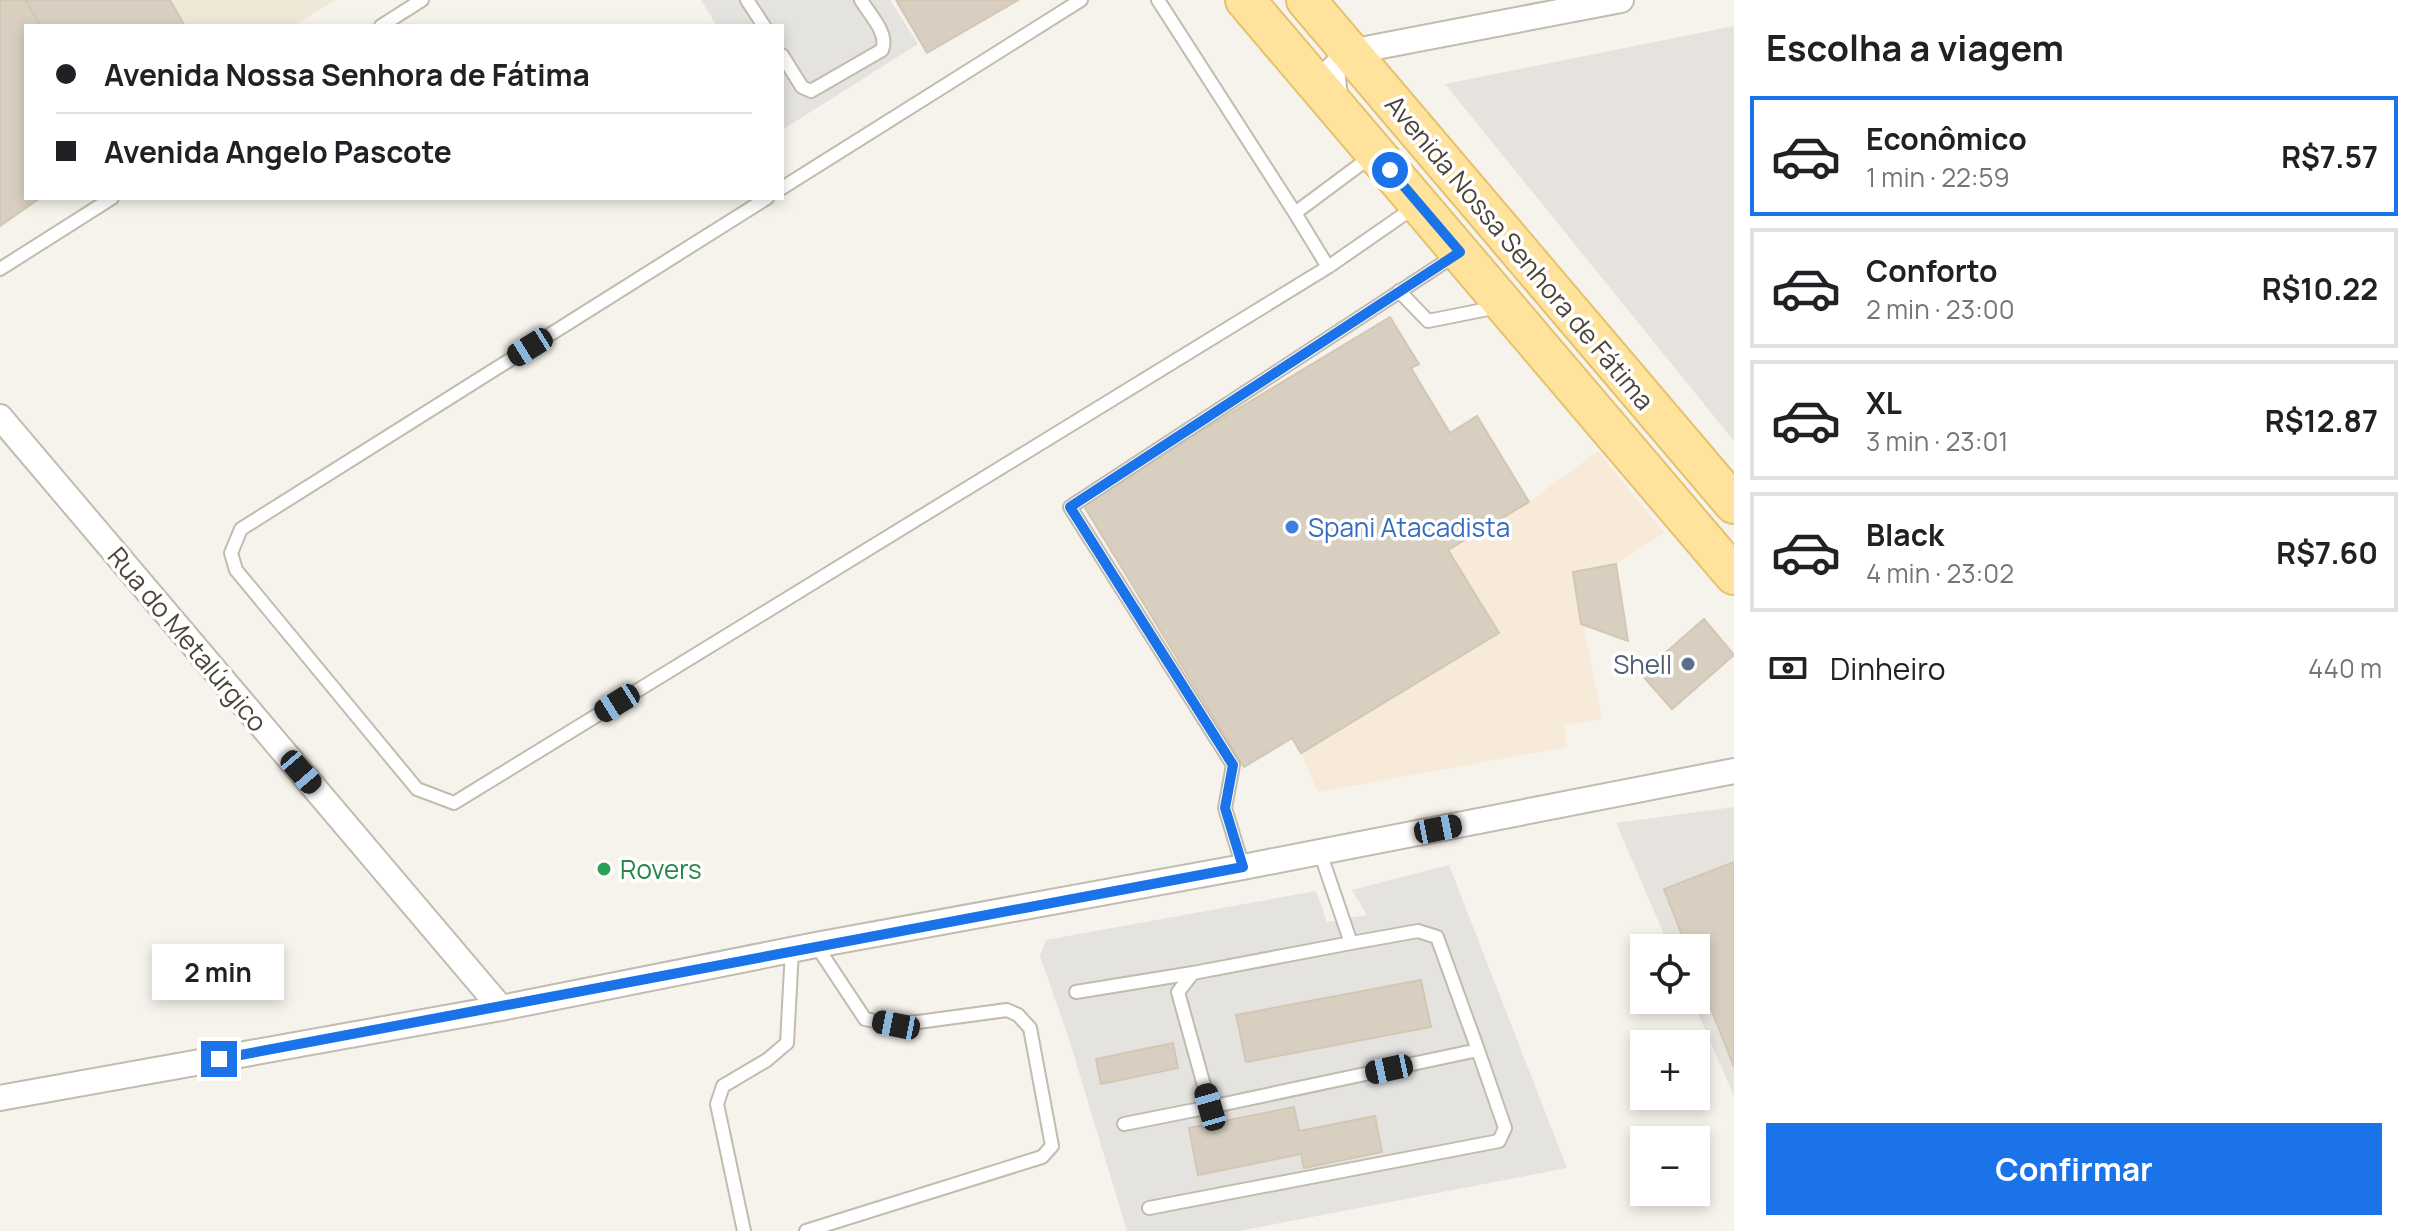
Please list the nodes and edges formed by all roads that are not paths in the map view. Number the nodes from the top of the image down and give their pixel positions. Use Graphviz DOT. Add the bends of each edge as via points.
graph roads {
  1 [pos="422,0"];
  2 [pos="747,0"];
  3 [pos="861,0"];
  4 [pos="1081,0"];
  5 [pos="1158,0"];
  6 [pos="1245,0"];
  7 [pos="1306,0"];
  8 [pos="1621,0"];
  9 [pos="384,24"];
  10 [pos="763,24"];
  11 [pos="1350,52"];
  12 [pos="784,58"];
  13 [pos="1336,107"];
  14 [pos="1375,153"];
  15 [pos="784,187"];
  16 [pos="109,200"];
  17 [pos="764,200"];
  18 [pos="1419,205"];
  19 [pos="1295,213"];
  20 [pos="1460,252"];
  21 [pos="1328,267"];
  22 [pos="0,269"];
  23 [pos="1399,291"];
  24 [pos="1505,306"];
  25 [pos="0,417"];
  26 [pos="1734,504"];
  27 [pos="1734,575"];
  28 [pos="1734,771"];
  29 [pos="1320,852"];
  30 [pos="1243,867"];
  31 [pos="1351,943"];
  32 [pos="804,948"];
  33 [pos="1193,973"];
  34 [pos="1076,992"];
  35 [pos="501,1008"];
  36 [pos="1478,1050"];
  37 [pos="0,1098"];
  38 [pos="1210,1107"];
  39 [pos="1124,1124"];
  40 [pos="1149,1208"];
  41 [pos="744,1231"];
  42 [pos="806,1231"];
  1 -- 9 [label="lane"];
  2 -- 10 [label="lane"];
  3 -- 12 [label="lane" via="882,34 882,50 811,91 802,87"];
  4 -- 15 [label="lane"];
  5 -- 19 [label="lane"];
  6 -- 13 [label="main road, Avenida Nossa Senhora de Fátima"];
  7 -- 11 [label="main road, Avenida Nossa Senhora de Fátima"];
  8 -- 11 [label="street"];
  11 -- 13 [label="street" via="1332,70"];
  11 -- 26 [label="main road, Avenida Nossa Senhora de Fátima"];
  13 -- 14 [label="main road, Avenida Nossa Senhora de Fátima"];
  14 -- 18 [label="main road, Avenida Nossa Senhora de Fátima"];
  14 -- 19 [label="lane"];
  16 -- 22 [label="lane"];
  17 -- 21 [label="lane" via="241,529 231,553 236,570 417,789 454,803"];
  18 -- 20 [label="main road, Avenida Nossa Senhora de Fátima"];
  18 -- 21 [label="lane"];
  19 -- 21 [label="lane"];
  20 -- 23 [label="lane"];
  20 -- 24 [label="main road, Avenida Nossa Senhora de Fátima"];
  23 -- 24 [label="lane" via="1428,321"];
  23 -- 30 [label="lane" via="1070,507 1233,765 1225,808"];
  24 -- 27 [label="main road, Avenida Nossa Senhora de Fátima"];
  25 -- 35 [label="street, Rua do Metalúrgico"];
  28 -- 29 [label="street"];
  29 -- 30 [label="street"];
  29 -- 31 [label="lane"];
  30 -- 32 [label="street"];
  31 -- 33 [label="lane"];
  31 -- 36 [label="lane" via="1418,931 1437,937"];
  32 -- 35 [label="street"];
  32 -- 41 [label="lane" via="787,1043 723,1086 717,1104"];
  32 -- 42 [label="lane" via="865,1019 896,1025 1007,1010 1018,1015 1030,1028 1052,1146 1042,1157"];
  33 -- 34 [label="lane"];
  33 -- 38 [label="lane" via="1178,992"];
  35 -- 37 [label="street"];
  36 -- 38 [label="lane"];
  36 -- 40 [label="lane" via="1505,1128 1499,1141"];
  38 -- 39 [label="lane"];
}
